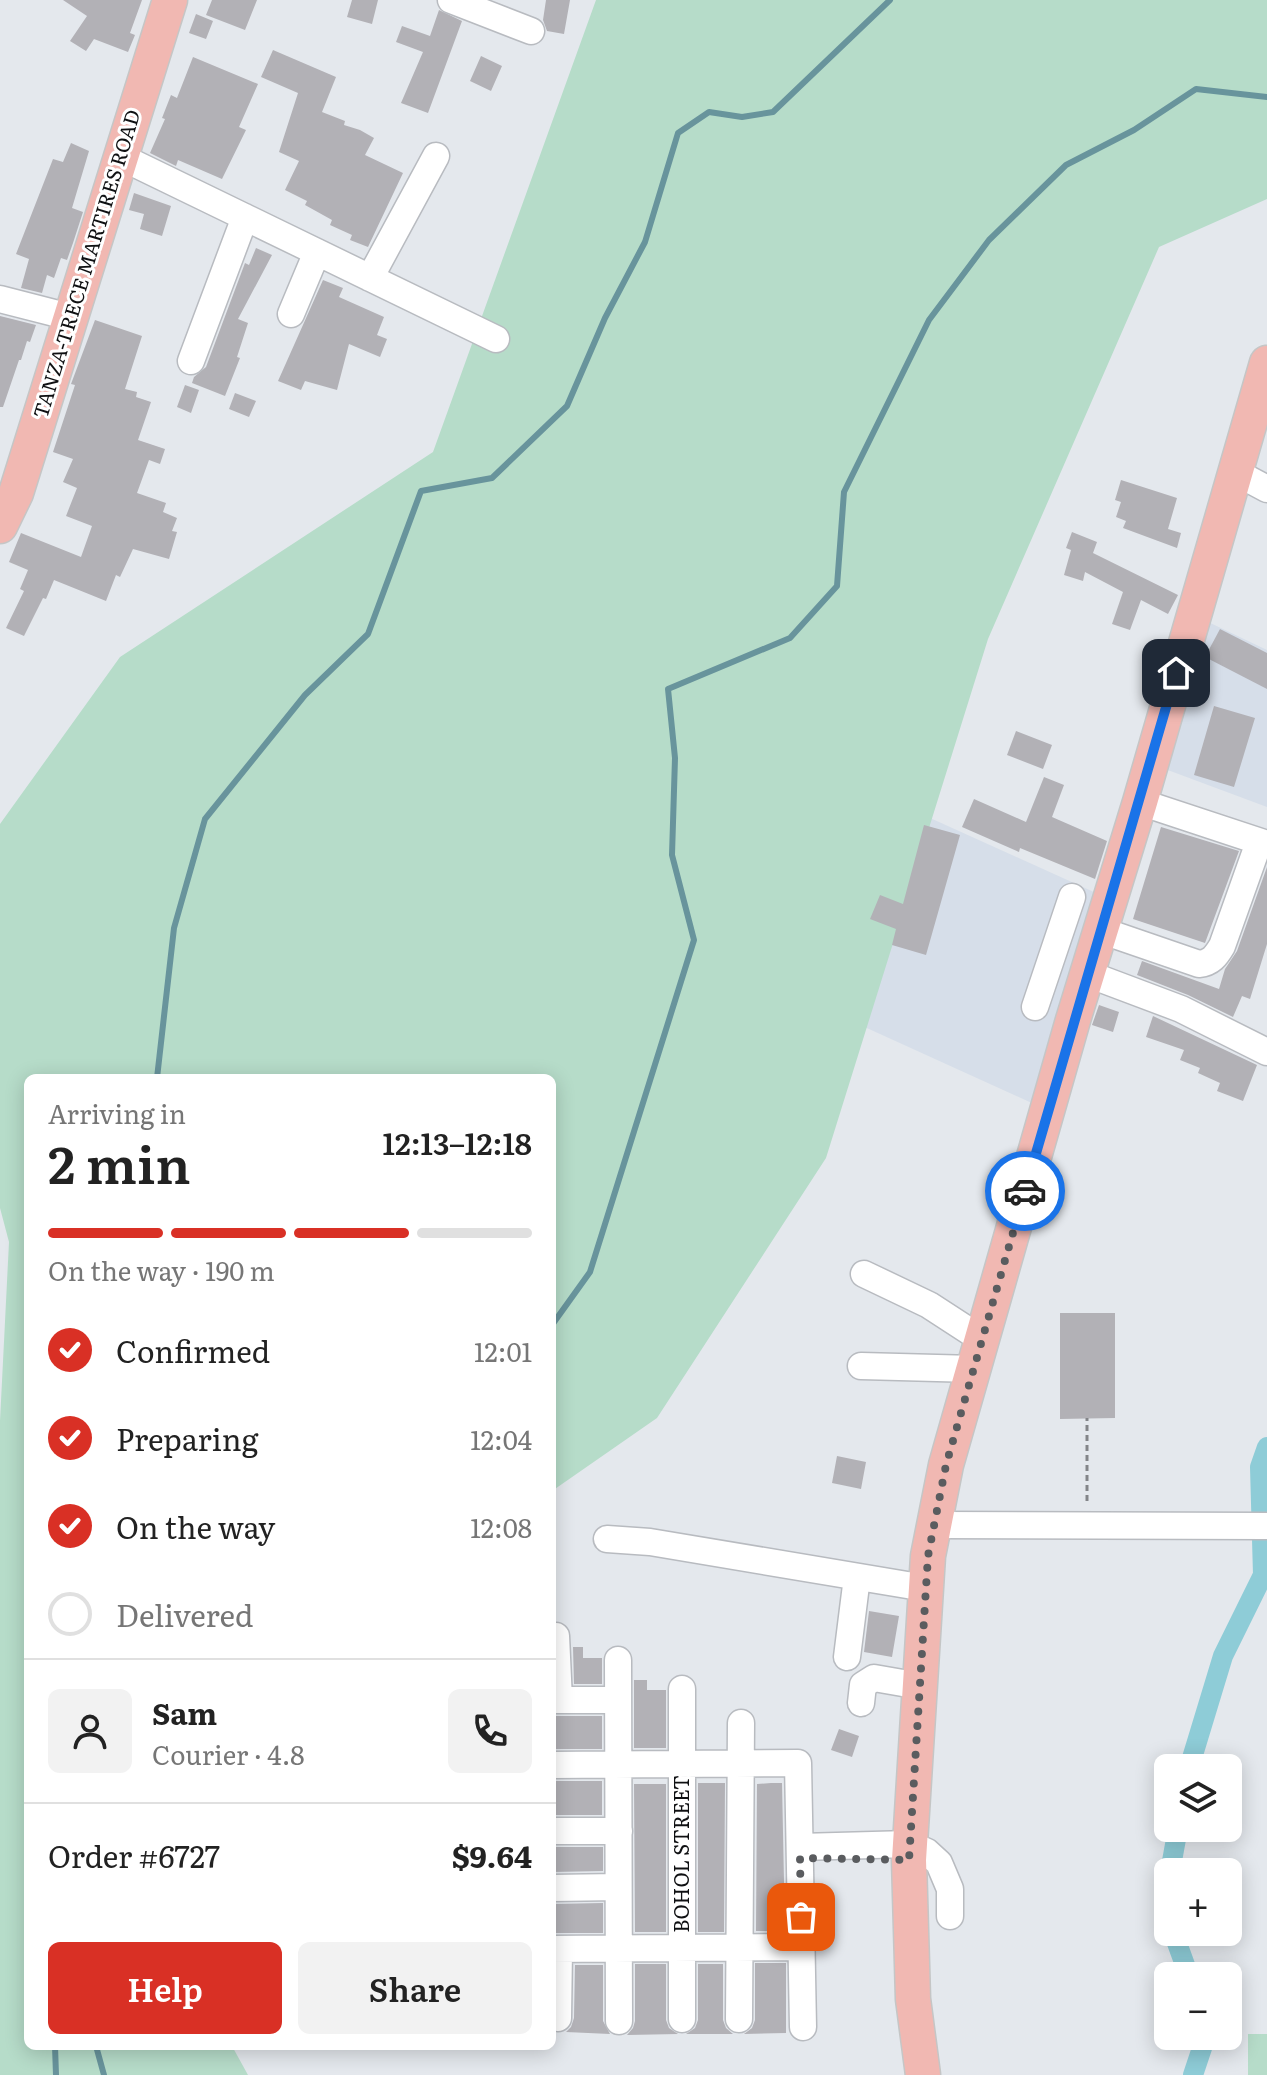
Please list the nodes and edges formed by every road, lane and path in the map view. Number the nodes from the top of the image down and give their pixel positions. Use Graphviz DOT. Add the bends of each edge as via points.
graph roads {
  1 [pos="170,0"];
  2 [pos="451,0"];
  3 [pos="531,31"];
  4 [pos="119,156"];
  5 [pos="436,156"];
  6 [pos="245,217"];
  7 [pos="317,252"];
  8 [pos="370,278"];
  9 [pos="0,299"];
  10 [pos="291,314"];
  11 [pos="70,317"];
  12 [pos="496,339"];
  13 [pos="191,361"];
  14 [pos="1267,363"];
  15 [pos="1237,473"];
  16 [pos="1267,489"];
  17 [pos="0,526"];
  18 [pos="1140,802"];
  19 [pos="1263,843"];
  20 [pos="1072,897"];
  21 [pos="1100,930"];
  22 [pos="1088,974"];
  23 [pos="1035,1007"];
  24 [pos="1267,1052"];
  25 [pos="864,1274"];
  26 [pos="984,1335"];
  27 [pos="861,1366"];
  28 [pos="975,1369"];
  29 [pos="1087,1418"];
  30 [pos="934,1525"];
  31 [pos="1087,1525"];
  32 [pos="1267,1526"];
  33 [pos="607,1539"];
  34 [pos="857,1577"];
  35 [pos="925,1588"];
  36 [pos="556,1636"];
  37 [pos="847,1657"];
  38 [pos="618,1660"];
  39 [pos="920,1686"];
  40 [pos="682,1689"];
  41 [pos="556,1700"];
  42 [pos="618,1700"];
  43 [pos="861,1703"];
  44 [pos="741,1723"];
  45 [pos="741,1763"];
  46 [pos="618,1764"];
  47 [pos="682,1764"];
  48 [pos="556,1765"];
  49 [pos="556,1831"];
  50 [pos="619,1831"];
  51 [pos="800,1852"];
  52 [pos="909,1852"];
  53 [pos="618,1887"];
  54 [pos="556,1888"];
  55 [pos="950,1916"];
  56 [pos="682,1947"];
  57 [pos="740,1947"];
  58 [pos="802,1947"];
  59 [pos="619,1948"];
  60 [pos="556,1949"];
  61 [pos="556,1972"];
  62 [pos="558,2018"];
  63 [pos="682,2019"];
  64 [pos="739,2019"];
  65 [pos="619,2021"];
  66 [pos="803,2027"];
  67 [pos="923,2075"];
  1 -- 4 [label="main road, TANZA-TRECE MARTIRES ROAD"];
  2 -- 3 [label="street"];
  4 -- 6 [label="street"];
  4 -- 11 [label="main road, TANZA-TRECE MARTIRES ROAD"];
  5 -- 8 [label="street"];
  6 -- 7 [label="street"];
  6 -- 13 [label="street"];
  7 -- 8 [label="street"];
  7 -- 10 [label="street"];
  8 -- 12 [label="street"];
  9 -- 11 [label="street"];
  11 -- 17 [label="main road, TANZA-TRECE MARTIRES ROAD" via="16,493"];
  14 -- 15 [label="main road"];
  15 -- 16 [label="street"];
  15 -- 18 [label="main road"];
  18 -- 19 [label="street"];
  18 -- 21 [label="main road"];
  19 -- 21 [label="street" via="1222,946 1207,963"];
  20 -- 23 [label="street"];
  21 -- 22 [label="main road"];
  22 -- 24 [label="street" via="1181,1009"];
  22 -- 26 [label="main road"];
  25 -- 26 [label="street"];
  26 -- 28 [label="main road"];
  27 -- 28 [label="street"];
  28 -- 30 [label="main road"];
  29 -- 31 [label="path"];
  30 -- 31 [label="street"];
  30 -- 35 [label="main road"];
  31 -- 32 [label="street"];
  33 -- 34 [label="street"];
  34 -- 35 [label="street"];
  34 -- 37 [label="street"];
  35 -- 39 [label="main road"];
  36 -- 41 [label="street"];
  38 -- 42 [label="street"];
  39 -- 43 [label="street" via="874,1678 863,1685"];
  39 -- 52 [label="main road"];
  40 -- 47 [label="street, BOHOL STREET"];
  41 -- 42 [label="street"];
  42 -- 46 [label="street"];
  44 -- 45 [label="street"];
  45 -- 47 [label="street"];
  45 -- 51 [label="street" via="798,1763"];
  45 -- 57 [label="street"];
  46 -- 47 [label="street"];
  46 -- 48 [label="street"];
  46 -- 50 [label="street"];
  47 -- 56 [label="street, BOHOL STREET"];
  49 -- 50 [label="street"];
  50 -- 53 [label="street"];
  51 -- 52 [label="street"];
  51 -- 58 [label="street"];
  52 -- 55 [label="street" via="927,1852 939,1863 950,1889"];
  52 -- 67 [label="main road" via="913,1999"];
  53 -- 54 [label="street"];
  53 -- 59 [label="street"];
  56 -- 57 [label="street"];
  56 -- 59 [label="street"];
  56 -- 63 [label="street, BOHOL STREET"];
  57 -- 58 [label="street"];
  57 -- 64 [label="street"];
  58 -- 66 [label="street"];
  59 -- 60 [label="street"];
  59 -- 65 [label="street"];
  61 -- 62 [label="street"];
}
